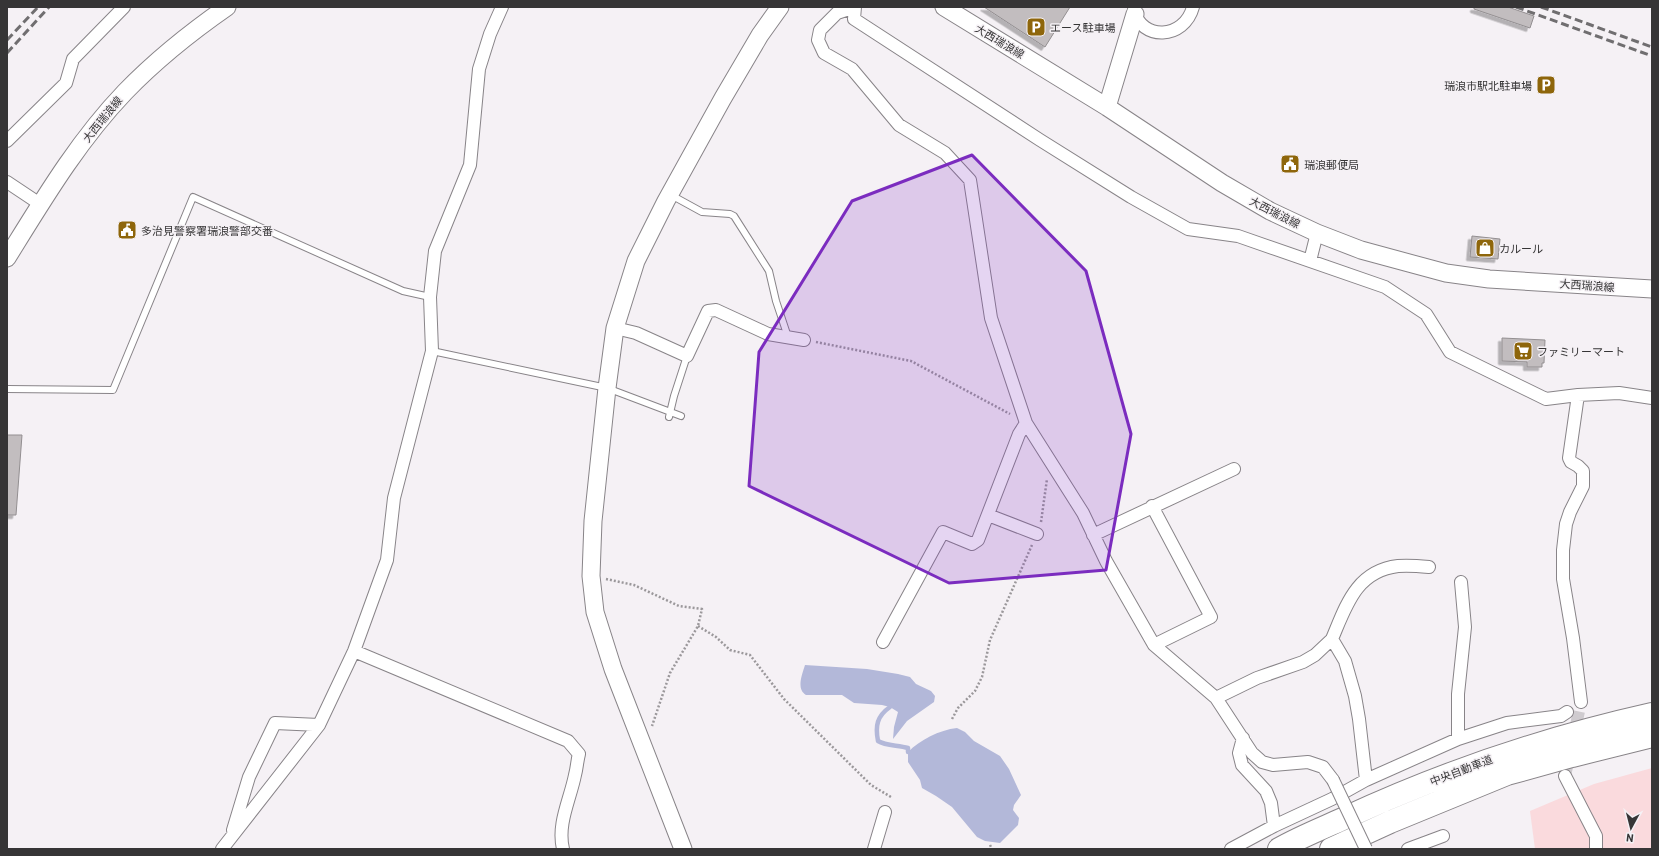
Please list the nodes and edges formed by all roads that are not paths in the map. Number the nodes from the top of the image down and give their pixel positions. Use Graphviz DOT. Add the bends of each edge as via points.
graph roads {
  1 [pos="124,7"];
  2 [pos="227,7"];
  3 [pos="502,7"];
  4 [pos="780,7"];
  5 [pos="856,7"];
  6 [pos="944,7"];
  7 [pos="1193,7"];
  8 [pos="835,10"];
  9 [pos="1134,10"];
  10 [pos="1107,107"];
  11 [pos="7,141"];
  12 [pos="7,182"];
  13 [pos="670,194"];
  14 [pos="40,204"];
  15 [pos="1317,233"];
  16 [pos="7,258"];
  17 [pos="1310,262"];
  18 [pos="1652,289"];
  19 [pos="430,297"];
  20 [pos="615,328"];
  21 [pos="788,337"];
  22 [pos="804,340"];
  23 [pos="432,351"];
  24 [pos="687,356"];
  25 [pos="7,388"];
  26 [pos="607,388"];
  27 [pos="1578,395"];
  28 [pos="1652,398"];
  29 [pos="670,414"];
  30 [pos="681,416"];
  31 [pos="1026,423"];
  32 [pos="1234,469"];
  33 [pos="1152,506"];
  34 [pos="988,515"];
  35 [pos="1037,534"];
  36 [pos="1093,535"];
  37 [pos="1429,567"];
  38 [pos="1461,582"];
  39 [pos="1332,639"];
  40 [pos="883,642"];
  41 [pos="1154,645"];
  42 [pos="354,651"];
  43 [pos="1216,698"];
  44 [pos="1581,702"];
  45 [pos="1566,712"];
  46 [pos="1652,714"];
  47 [pos="319,725"];
  48 [pos="1652,736"];
  49 [pos="1243,738"];
  50 [pos="1458,739"];
  51 [pos="1565,776"];
  52 [pos="1366,780"];
  53 [pos="884,812"];
  54 [pos="1274,826"];
  55 [pos="1443,836"];
  56 [pos="231,838"];
  57 [pos="222,849"];
  58 [pos="563,849"];
  59 [pos="683,849"];
  60 [pos="874,849"];
  61 [pos="1231,849"];
  62 [pos="1279,849"];
  63 [pos="1331,849"];
  64 [pos="1366,849"];
  65 [pos="1408,849"];
  66 [pos="1596,849"];
  1 -- 11 [label="street" via="73,59 66,83"];
  2 -- 14 [label="main road, 大西瑞浪線" via="204,22 125,92 93,129"];
  3 -- 19 [label="street" via="479,69 470,165 434,251"];
  4 -- 13 [label="main road" via="760,35"];
  5 -- 8 [label="street"];
  5 -- 17 [label="street" via="854,19 1131,197 1188,229 1238,236"];
  6 -- 10 [label="main road, 大西瑞浪線"];
  7 -- 9 [label="street" via="1185,23 1177,30 1168,32 1148,29 1140,22"];
  8 -- 31 [label="street" via="820,30 818,40 824,53 852,69 899,125 945,153 970,180 991,318"];
  9 -- 10 [label="main road"];
  10 -- 15 [label="main road, 大西瑞浪線" via="1222,183 1270,211"];
  12 -- 14 [label="street"];
  13 -- 20 [label="main road" via="636,261"];
  13 -- 21 [label="lane" via="702,212 734,216 769,271"];
  14 -- 16 [label="main road, 大西瑞浪線"];
  15 -- 17 [label="street"];
  15 -- 18 [label="main road, 大西瑞浪線" via="1361,250 1446,273 1489,279"];
  17 -- 27 [label="street" via="1385,287 1426,314 1450,352 1546,399"];
  19 -- 23 [label="street"];
  19 -- 25 [label="lane" via="403,290 193,197 113,390"];
  20 -- 24 [label="street" via="636,333"];
  20 -- 26 [label="main road"];
  21 -- 22 [label="street"];
  21 -- 24 [label="street" via="768,334 716,310 708,312"];
  23 -- 26 [label="lane"];
  23 -- 42 [label="street" via="394,498 387,560"];
  24 -- 29 [label="lane"];
  26 -- 29 [label="lane"];
  26 -- 59 [label="main road" via="593,521 591,576 595,612 605,647"];
  27 -- 28 [label="street" via="1619,394"];
  27 -- 44 [label="street" via="1569,458 1584,472 1583,486 1566,524 1563,579"];
  29 -- 30 [label="lane"];
  31 -- 34 [label="street" via="1019,434"];
  31 -- 36 [label="street" via="1083,513"];
  32 -- 33 [label="street"];
  33 -- 36 [label="street"];
  33 -- 41 [label="street" via="1211,617"];
  34 -- 35 [label="street"];
  34 -- 40 [label="street" via="978,540 972,544 943,532"];
  36 -- 41 [label="street"];
  37 -- 39 [label="street" via="1398,566 1380,570 1367,578 1351,595"];
  38 -- 50 [label="street" via="1464,627 1458,694"];
  39 -- 43 [label="street" via="1303,662 1257,678"];
  39 -- 52 [label="street" via="1345,661 1355,696"];
  41 -- 43 [label="street"];
  42 -- 47 [label="street"];
  42 -- 58 [label="street" via="568,741 579,754 560,838"];
  43 -- 49 [label="street"];
  45 -- 50 [label="street" via="1561,716 1507,723"];
  46 -- 62 [label="highway, 中央自動車道" via="1505,753 1398,793"];
  47 -- 56 [label="street"];
  47 -- 56 [label="street" via="276,723 249,777"];
  48 -- 63 [label="highway, 中央自動車道" via="1507,774"];
  49 -- 54 [label="street" via="1239,753 1242,765 1266,791 1271,803"];
  49 -- 64 [label="street, bridge" via="1252,753 1262,762 1308,762 1323,767 1333,780"];
  50 -- 52 [label="street"];
  51 -- 66 [label="street" via="1596,836"];
  52 -- 54 [label="street"];
  53 -- 60 [label="street"];
  54 -- 61 [label="street"];
  55 -- 65 [label="street"];
  56 -- 57 [label="street"];
}
